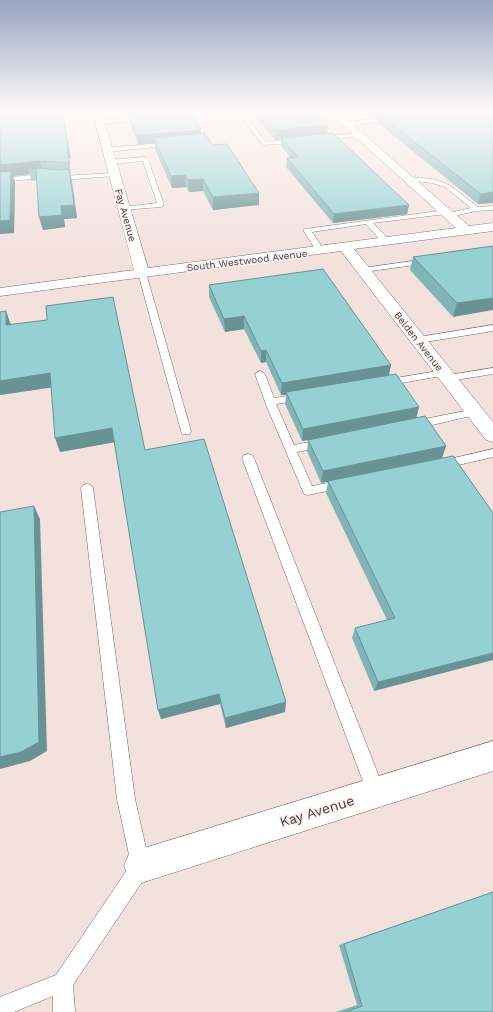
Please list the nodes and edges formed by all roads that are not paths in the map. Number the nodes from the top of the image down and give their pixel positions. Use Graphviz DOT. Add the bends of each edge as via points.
graph roads {
  1 [pos="109,157"];
  2 [pos="383,157"];
  3 [pos="110,162"];
  4 [pos="114,175"];
  5 [pos="0,180"];
  6 [pos="408,180"];
  7 [pos="493,208"];
  8 [pos="124,209"];
  9 [pos="476,209"];
  10 [pos="447,213"];
  11 [pos="368,222"];
  12 [pos="493,227"];
  13 [pos="466,230"];
  14 [pos="386,241"];
  15 [pos="345,247"];
  16 [pos="320,250"];
  17 [pos="432,261"];
  18 [pos="363,270"];
  19 [pos="142,273"];
  20 [pos="0,292"];
  21 [pos="493,328"];
  22 [pos="419,340"];
  23 [pos="493,371"];
  24 [pos="260,374"];
  25 [pos="447,376"];
  26 [pos="371,385"];
  27 [pos="309,395"];
  28 [pos="270,402"];
  29 [pos="475,412"];
  30 [pos="403,427"];
  31 [pos="186,431"];
  32 [pos="493,435"];
  33 [pos="335,440"];
  34 [pos="290,449"];
  35 [pos="493,453"];
  36 [pos="248,458"];
  37 [pos="429,467"];
  38 [pos="353,482"];
  39 [pos="87,488"];
  40 [pos="493,756"];
  41 [pos="376,792"];
  42 [pos="141,866"];
  43 [pos="63,982"];
  44 [pos="0,1007"];
  45 [pos="64,1012"];
  1 -- 3 [label="street, Fay Avenue"];
  2 -- 6 [label="street"];
  3 -- 4 [label="street, Fay Avenue"];
  3 -- 8 [label="lane" via="145,159 161,205"];
  4 -- 5 [label="lane" via="61,178 44,176"];
  4 -- 8 [label="street, Fay Avenue"];
  6 -- 9 [label="lane" via="433,181 448,186"];
  6 -- 10 [label="street"];
  7 -- 9 [label="lane"];
  8 -- 19 [label="street, Fay Avenue"];
  9 -- 10 [label="lane"];
  10 -- 11 [label="lane"];
  10 -- 13 [label="street"];
  11 -- 14 [label="lane"];
  11 -- 16 [label="lane" via="307,230"];
  12 -- 13 [label="street, South Westwood Avenue"];
  13 -- 14 [label="street, South Westwood Avenue"];
  14 -- 15 [label="street, South Westwood Avenue"];
  15 -- 16 [label="street, South Westwood Avenue"];
  15 -- 18 [label="street, Belden Avenue"];
  16 -- 19 [label="street, South Westwood Avenue"];
  17 -- 18 [label="lane"];
  18 -- 22 [label="street, Belden Avenue"];
  19 -- 20 [label="street, South Westwood Avenue"];
  19 -- 31 [label="lane"];
  21 -- 22 [label="lane"];
  22 -- 25 [label="street, Belden Avenue"];
  23 -- 25 [label="lane"];
  24 -- 28 [label="lane"];
  25 -- 26 [label="lane"];
  25 -- 29 [label="street, Belden Avenue"];
  27 -- 28 [label="lane"];
  28 -- 34 [label="lane"];
  29 -- 30 [label="lane"];
  29 -- 32 [label="street, Belden Avenue"];
  33 -- 34 [label="lane"];
  34 -- 38 [label="lane" via="308,491"];
  35 -- 37 [label="lane"];
  36 -- 41 [label="lane"];
  39 -- 42 [label="lane" via="126,799"];
  40 -- 41 [label="street, Kay Avenue"];
  41 -- 42 [label="street, Kay Avenue"];
  42 -- 43 [label="lane"];
  43 -- 44 [label="lane"];
  43 -- 45 [label="lane"];
}
